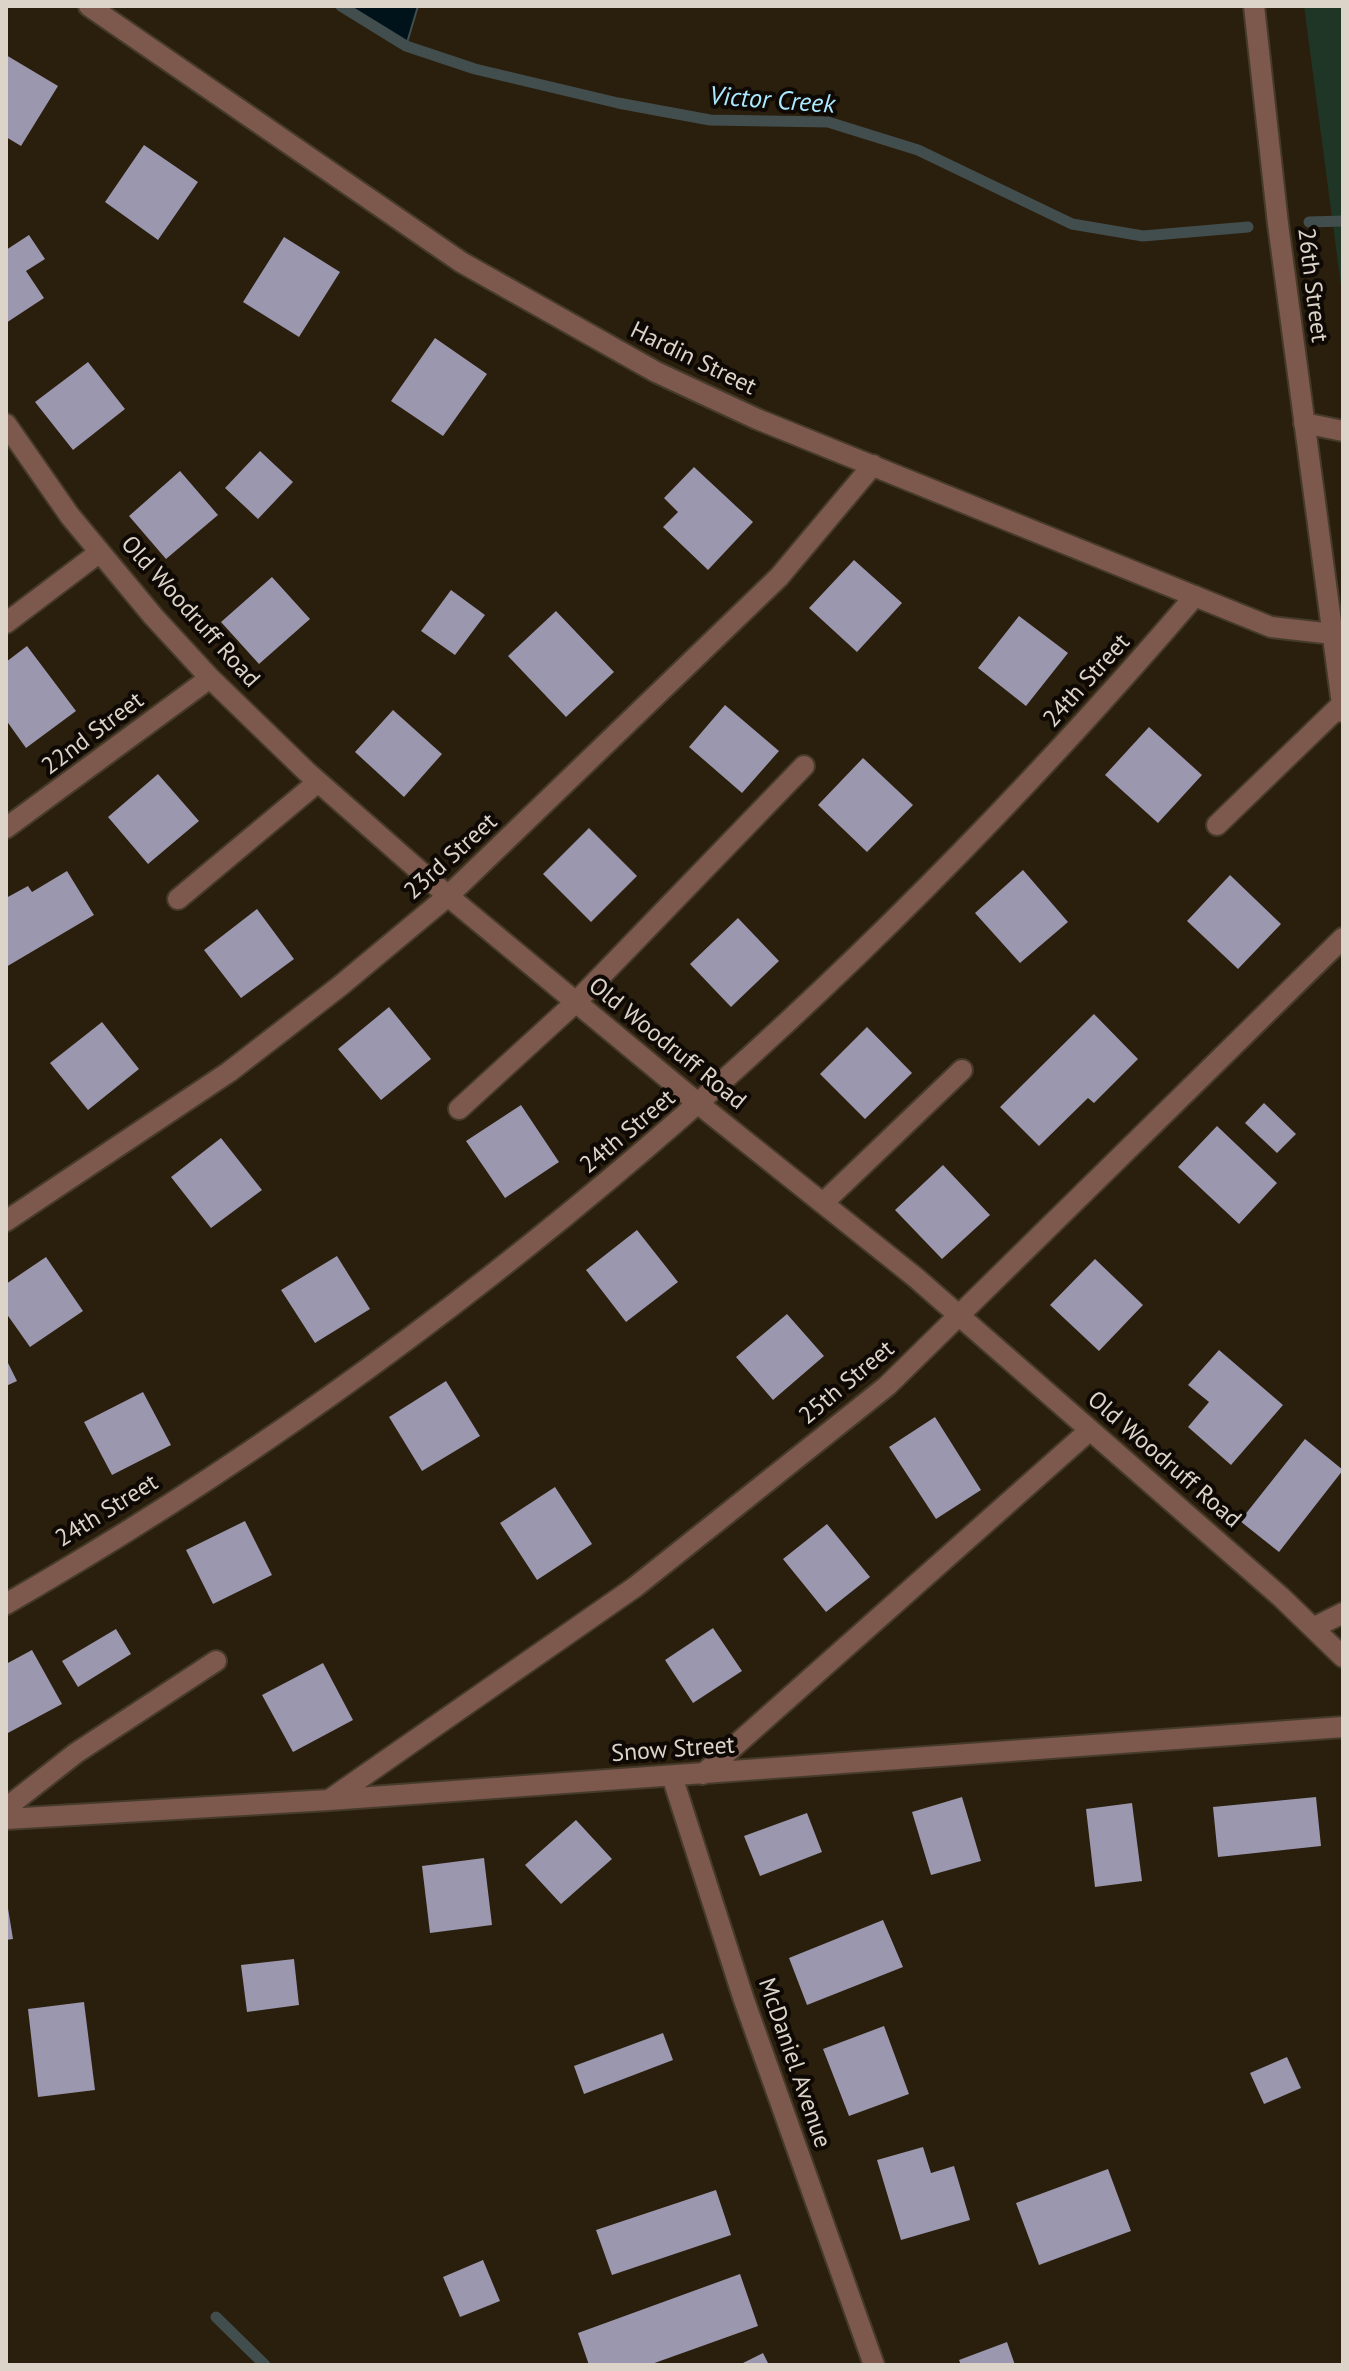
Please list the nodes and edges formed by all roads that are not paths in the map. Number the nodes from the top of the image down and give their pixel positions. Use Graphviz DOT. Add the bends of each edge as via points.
graph roads {
  1 [pos="89,6"];
  2 [pos="1254,6"];
  3 [pos="1304,423"];
  4 [pos="6,424"];
  5 [pos="1343,431"];
  6 [pos="873,465"];
  7 [pos="100,552"];
  8 [pos="1195,596"];
  9 [pos="6,623"];
  10 [pos="1333,634"];
  11 [pos="210,678"];
  12 [pos="1342,704"];
  13 [pos="1343,712"];
  14 [pos="804,766"];
  15 [pos="318,782"];
  16 [pos="1217,825"];
  17 [pos="6,828"];
  18 [pos="448,896"];
  19 [pos="178,899"];
  20 [pos="1343,938"];
  21 [pos="576,1002"];
  22 [pos="962,1070"];
  23 [pos="700,1105"];
  24 [pos="459,1109"];
  25 [pos="823,1203"];
  26 [pos="6,1221"];
  27 [pos="961,1317"];
  28 [pos="1090,1430"];
  29 [pos="6,1604"];
  30 [pos="1343,1613"];
  31 [pos="1313,1628"];
  32 [pos="1343,1657"];
  33 [pos="216,1661"];
  34 [pos="1343,1727"];
  35 [pos="703,1774"];
  36 [pos="672,1776"];
  37 [pos="329,1800"];
  38 [pos="6,1808"];
  39 [pos="6,1819"];
  40 [pos="874,2365"];
  1 -- 6 [label="street, Hardin Street" via="422,235 546,312 743,413"];
  2 -- 3 [label="street, 26th Street"];
  3 -- 5 [label="street"];
  3 -- 10 [label="street, 26th Street"];
  4 -- 7 [label="street, Old Woodruff Road"];
  6 -- 8 [label="street, Hardin Street"];
  6 -- 18 [label="street, 23rd Street" via="779,577"];
  7 -- 9 [label="street"];
  7 -- 11 [label="street, Old Woodruff Road"];
  8 -- 10 [label="street, Hardin Street" via="1271,627"];
  8 -- 23 [label="street, 24th Street" via="989,825"];
  10 -- 12 [label="street, 26th Street"];
  11 -- 15 [label="street, Old Woodruff Road"];
  11 -- 17 [label="street, 22nd Street"];
  12 -- 13 [label="street, 26th Street"];
  12 -- 16 [label="street"];
  14 -- 21 [label="street"];
  15 -- 18 [label="street, Old Woodruff Road"];
  15 -- 19 [label="street"];
  18 -- 21 [label="street, Old Woodruff Road"];
  18 -- 26 [label="street, 23rd Street" via="229,1072"];
  20 -- 27 [label="street, 25th Street"];
  21 -- 23 [label="street, Old Woodruff Road"];
  21 -- 24 [label="street"];
  22 -- 25 [label="street"];
  23 -- 25 [label="street, Old Woodruff Road"];
  23 -- 29 [label="street, 24th Street" via="420,1329 231,1463"];
  25 -- 27 [label="street, Old Woodruff Road"];
  27 -- 28 [label="street, Old Woodruff Road"];
  27 -- 37 [label="street, 25th Street" via="887,1386 708,1531"];
  28 -- 31 [label="street, Old Woodruff Road"];
  28 -- 35 [label="street"];
  30 -- 31 [label="street"];
  31 -- 32 [label="street, Old Woodruff Road"];
  33 -- 38 [label="street" via="76,1753"];
  34 -- 35 [label="street, Snow Street"];
  35 -- 36 [label="street, Snow Street"];
  36 -- 37 [label="street, Snow Street"];
  36 -- 40 [label="street, McDaniel Avenue" via="749,2015"];
  37 -- 39 [label="street, Snow Street"];
}
